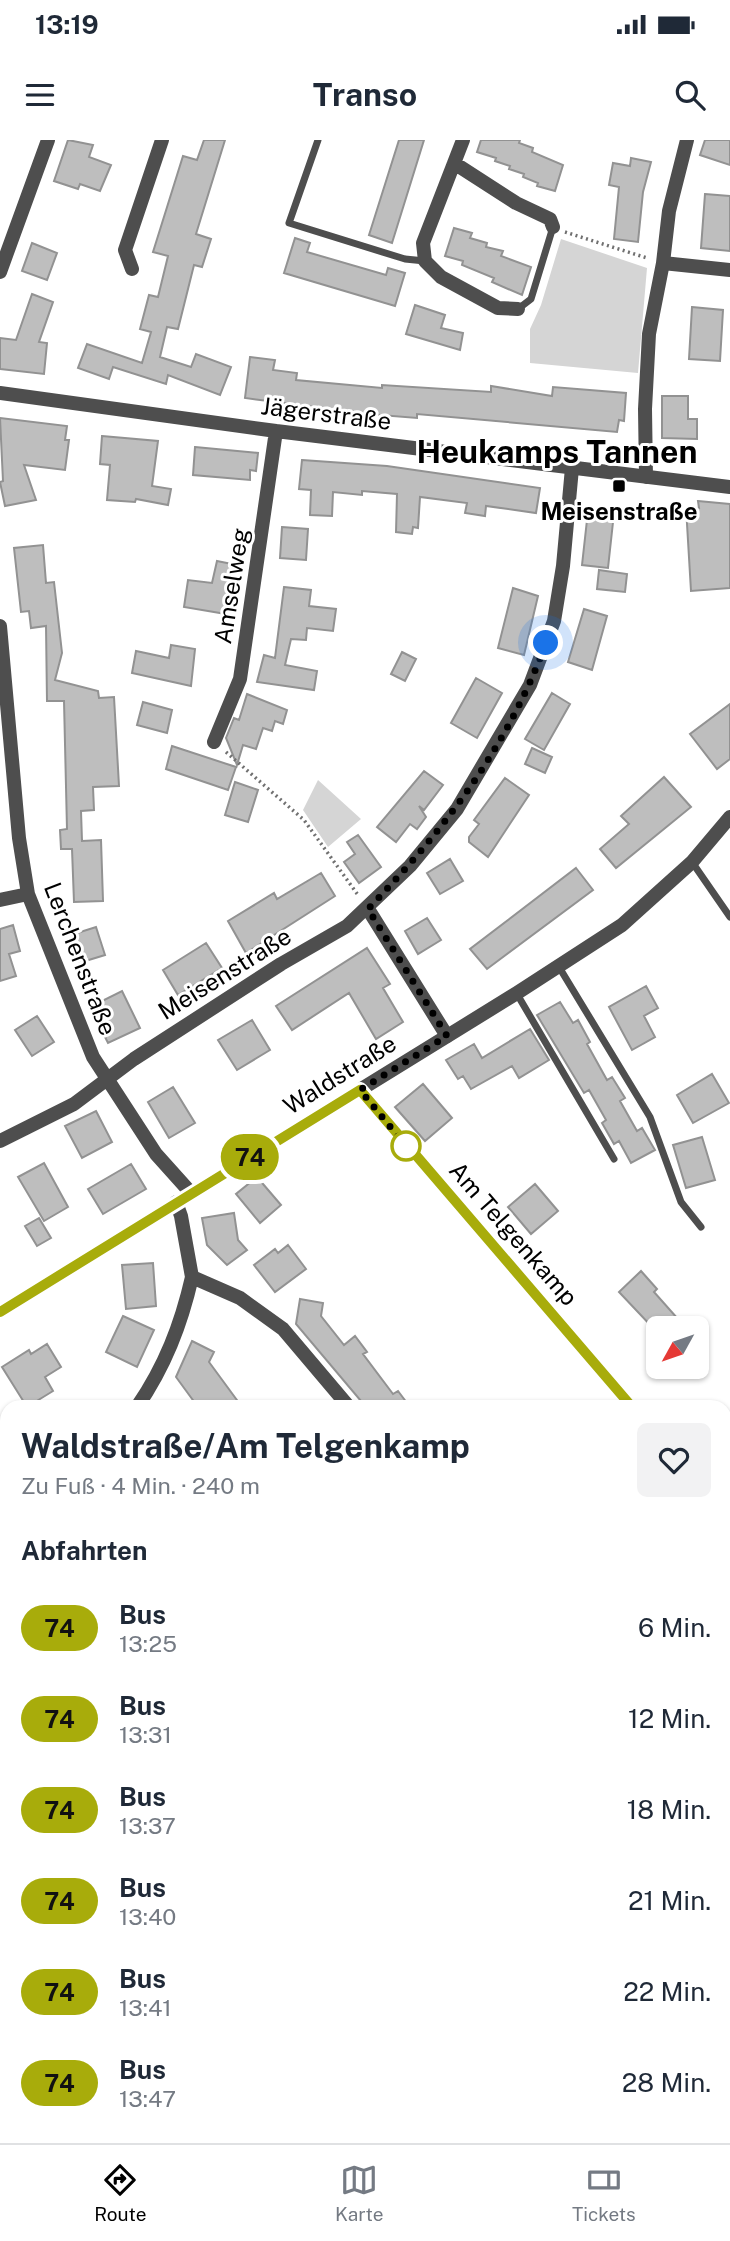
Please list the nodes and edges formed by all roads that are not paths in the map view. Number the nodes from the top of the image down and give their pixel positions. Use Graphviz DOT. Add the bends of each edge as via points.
graph roads {
  1 [pos="48,140"];
  2 [pos="162,140"];
  3 [pos="318,140"];
  4 [pos="463,140"];
  5 [pos="687,140"];
  6 [pos="454,163"];
  7 [pos="553,228"];
  8 [pos="425,261"];
  9 [pos="663,263"];
  10 [pos="132,269"];
  11 [pos="730,270"];
  12 [pos="0,272"];
  13 [pos="518,309"];
  14 [pos="0,393"];
  15 [pos="276,431"];
  16 [pos="572,468"];
  17 [pos="646,477"];
  18 [pos="730,487"];
  19 [pos="0,626"];
  20 [pos="214,742"];
  21 [pos="730,817"];
  22 [pos="692,862"];
  23 [pos="28,894"];
  24 [pos="0,900"];
  25 [pos="368,909"];
  26 [pos="730,917"];
  27 [pos="559,966"];
  28 [pos="517,993"];
  29 [pos="447,1036"];
  30 [pos="107,1080"];
  31 [pos="360,1090"];
  32 [pos="0,1141"];
  33 [pos="614,1159"];
  34 [pos="191,1193"];
  35 [pos="176,1202"];
  36 [pos="701,1227"];
  37 [pos="192,1277"];
  38 [pos="0,1312"];
  39 [pos="142,1400"];
  40 [pos="343,1400"];
  41 [pos="626,1400"];
  1 -- 12 [label="street"];
  2 -- 10 [label="street" via="125,250"];
  3 -- 8 [label="lane" via="289,223 405,260"];
  4 -- 6 [label="street"];
  5 -- 9 [label="street" via="669,211"];
  6 -- 7 [label="street" via="516,203 544,214"];
  6 -- 8 [label="street" via="423,243"];
  7 -- 13 [label="lane" via="531,299"];
  8 -- 13 [label="street" via="441,277 498,308"];
  9 -- 11 [label="street"];
  9 -- 17 [label="street" via="649,334"];
  14 -- 15 [label="street, Jägerstraße"];
  15 -- 16 [label="street, Jägerstraße"];
  15 -- 20 [label="street, Amselweg" via="240,678"];
  16 -- 17 [label="street, Jägerstraße"];
  16 -- 25 [label="street, Meisenstraße" via="554,621 530,685 457,810"];
  17 -- 18 [label="street, Jägerstraße"];
  19 -- 23 [label="street, Lerchenstraße"];
  21 -- 22 [label="street, Waldstraße"];
  22 -- 26 [label="lane"];
  22 -- 27 [label="street, Waldstraße" via="622,925"];
  23 -- 24 [label="street"];
  23 -- 30 [label="street, Lerchenstraße" via="88,1045"];
  25 -- 29 [label="street"];
  25 -- 30 [label="street, Meisenstraße"];
  27 -- 28 [label="street, Waldstraße"];
  27 -- 36 [label="lane" via="650,1117 681,1202"];
  28 -- 29 [label="street, Waldstraße"];
  28 -- 33 [label="lane"];
  29 -- 31 [label="street, Waldstraße"];
  30 -- 32 [label="street, Meisenstraße" via="74,1104"];
  30 -- 34 [label="street, Lerchenstraße" via="156,1154"];
  31 -- 34 [label="street, Waldstraße"];
  31 -- 41 [label="street, Am Telgenkamp"];
  34 -- 35 [label="street, Waldstraße"];
  35 -- 37 [label="street"];
  35 -- 38 [label="street, Waldstraße"];
  37 -- 39 [label="street" via="171,1350"];
  37 -- 40 [label="street" via="240,1298 283,1329"];
}
